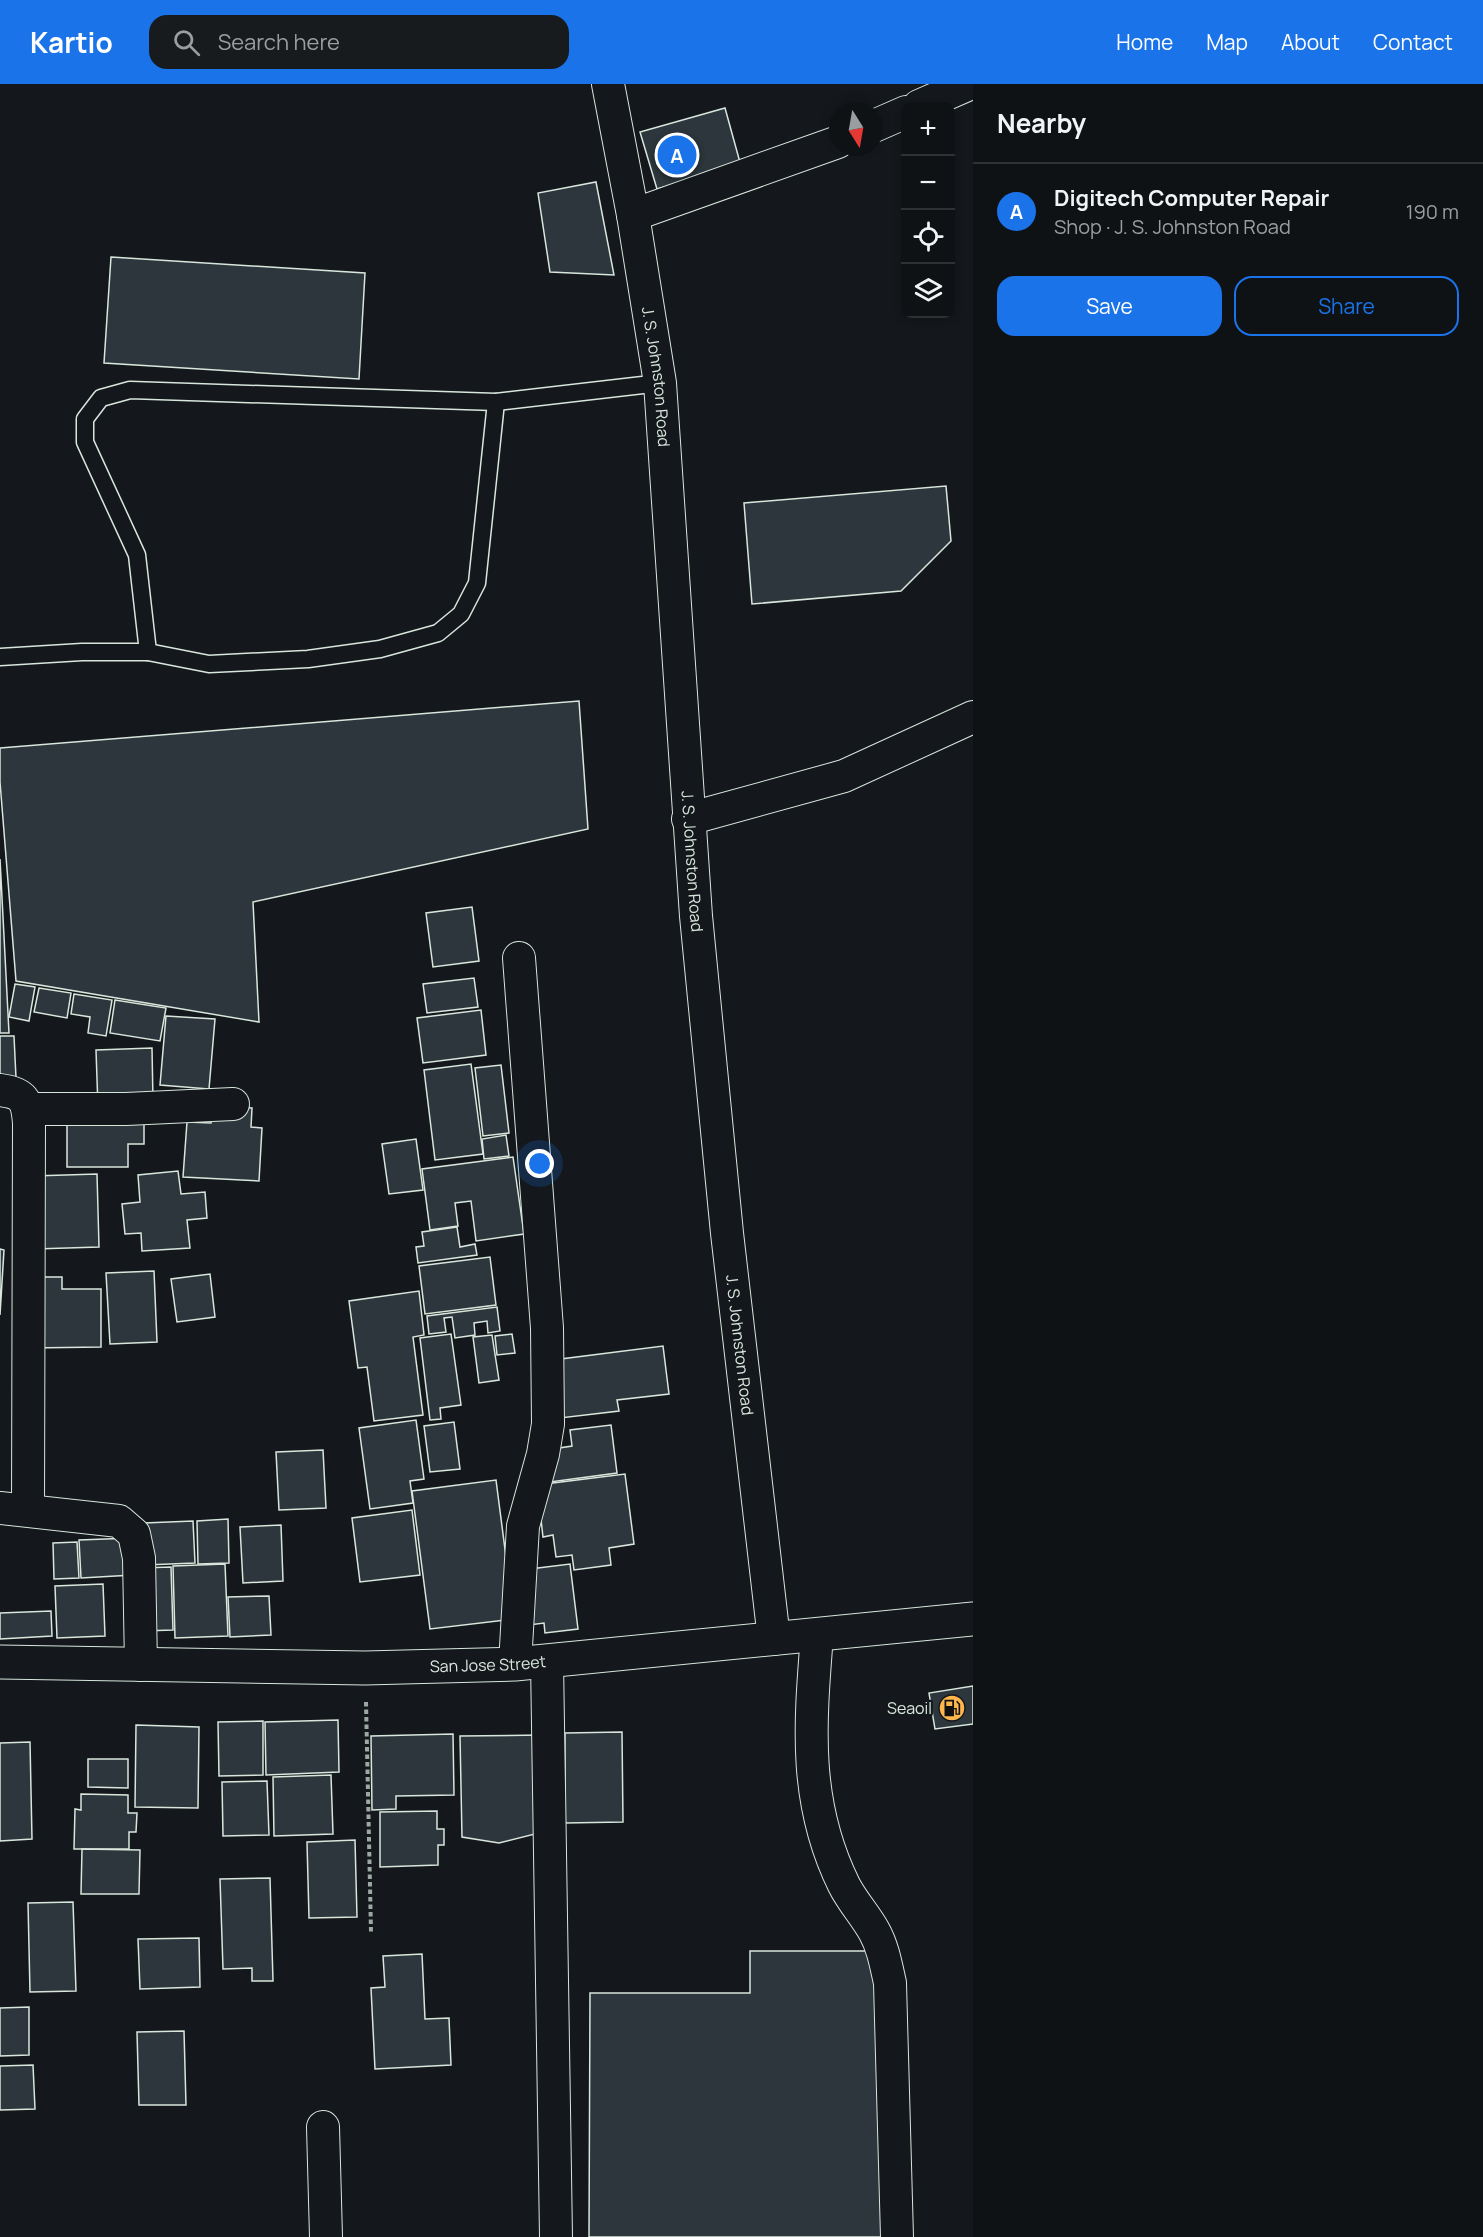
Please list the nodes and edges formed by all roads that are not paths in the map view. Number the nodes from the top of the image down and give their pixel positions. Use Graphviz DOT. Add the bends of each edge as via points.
graph roads {
  1 [pos="608,84"];
  2 [pos="967,85"];
  3 [pos="928,102"];
  4 [pos="901,114"];
  5 [pos="883,122"];
  6 [pos="829,145"];
  7 [pos="633,215"];
  8 [pos="660,383"];
  9 [pos="496,402"];
  10 [pos="148,652"];
  11 [pos="0,657"];
  12 [pos="973,717"];
  13 [pos="688,819"];
  14 [pos="519,958"];
  15 [pos="0,1090"];
  16 [pos="233,1104"];
  17 [pos="28,1109"];
  18 [pos="14,1509"];
  19 [pos="973,1619"];
  20 [pos="817,1635"];
  21 [pos="774,1639"];
  22 [pos="547,1661"];
  23 [pos="0,1662"];
  24 [pos="515,1664"];
  25 [pos="141,1665"];
  26 [pos="323,2127"];
  27 [pos="326,2237"];
  28 [pos="556,2237"];
  29 [pos="897,2237"];
  1 -- 7 [label="street, J. S. Johnston Road"];
  2 -- 3 [label="street"];
  4 -- 5 [label="street"];
  6 -- 7 [label="street"];
  7 -- 8 [label="street, J. S. Johnston Road"];
  8 -- 9 [label="lane"];
  8 -- 13 [label="street, J. S. Johnston Road"];
  9 -- 10 [label="lane" via="477,583 461,614 438,633 380,649 308,659 209,664"];
  9 -- 10 [label="lane" via="130,390 101,398 85,419 85,442 137,555"];
  10 -- 11 [label="lane"];
  12 -- 13 [label="street" via="844,776"];
  13 -- 21 [label="street, J. S. Johnston Road" via="729,1245"];
  14 -- 24 [label="street" via="549,1388 543,1454 523,1526"];
  15 -- 17 [label="street" via="19,1093"];
  16 -- 17 [label="street"];
  17 -- 18 [label="street"];
  18 -- 25 [label="street" via="119,1521 134,1534 139,1558"];
  19 -- 20 [label="main road, San Jose Street"];
  20 -- 21 [label="main road, San Jose Street"];
  20 -- 29 [label="street" via="810,1724 811,1773 822,1831 844,1886 875,1932 890,1983"];
  21 -- 22 [label="main road, San Jose Street"];
  22 -- 24 [label="main road, San Jose Street"];
  22 -- 28 [label="street"];
  23 -- 25 [label="main road, San Jose Street"];
  24 -- 25 [label="main road, San Jose Street" via="365,1668"];
  26 -- 27 [label="street"];
}
